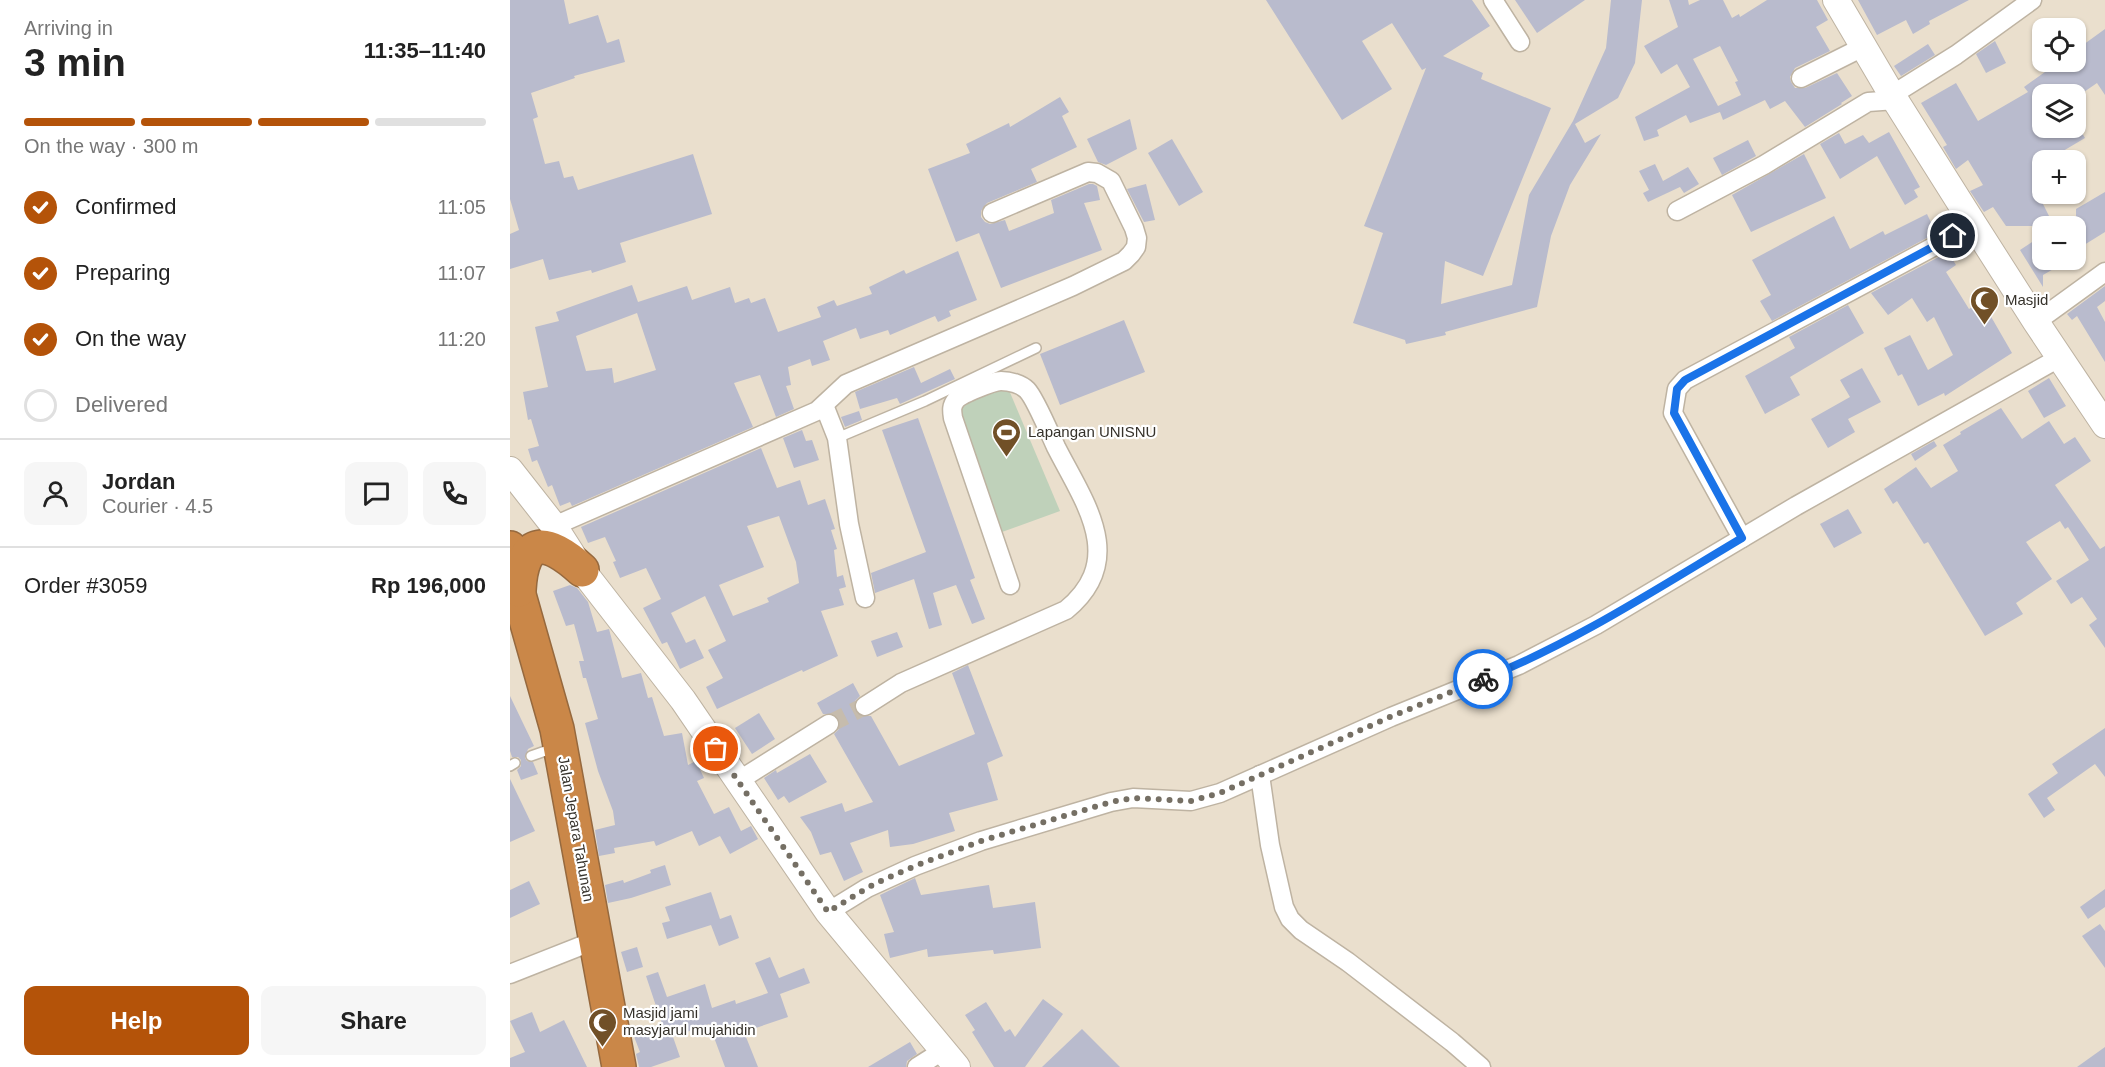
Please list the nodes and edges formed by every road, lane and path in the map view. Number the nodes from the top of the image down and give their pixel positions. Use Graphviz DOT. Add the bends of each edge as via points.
graph roads {
  1 [pos="1493,0"];
  2 [pos="1836,0"];
  3 [pos="2032,0"];
  4 [pos="1520,42"];
  5 [pos="1863,47"];
  6 [pos="1801,78"];
  7 [pos="1894,97"];
  8 [pos="1677,211"];
  9 [pos="992,213"];
  10 [pos="1974,225"];
  11 [pos="2105,272"];
  12 [pos="2036,322"];
  13 [pos="1036,348"];
  14 [pos="2059,358"];
  15 [pos="824,405"];
  16 [pos="2105,425"];
  17 [pos="837,438"];
  18 [pos="510,470"];
  19 [pos="554,526"];
  20 [pos="1742,538"];
  21 [pos="510,548"];
  22 [pos="582,570"];
  23 [pos="1010,585"];
  24 [pos="519,595"];
  25 [pos="865,598"];
  26 [pos="865,705"];
  27 [pos="828,724"];
  28 [pos="1260,775"];
  29 [pos="738,781"];
  30 [pos="828,912"];
  31 [pos="596,940"];
  32 [pos="510,974"];
  33 [pos="951,1058"];
  34 [pos="619,1067"];
  35 [pos="917,1067"];
  36 [pos="1481,1067"];
  1 -- 4 [label="street"];
  2 -- 5 [label="main road"];
  3 -- 7 [label="street"];
  5 -- 6 [label="street"];
  5 -- 7 [label="main road"];
  7 -- 8 [label="street" via="1868,102 1764,165"];
  7 -- 10 [label="main road"];
  9 -- 15 [label="street" via="1088,172 1097,173 1111,181 1134,228 1136,247 1124,261 1072,286 846,384"];
  10 -- 12 [label="main road"];
  10 -- 20 [label="street" via="1685,380 1677,389 1674,413"];
  11 -- 12 [label="street"];
  12 -- 14 [label="main road"];
  13 -- 17 [label="lane"];
  14 -- 16 [label="main road"];
  14 -- 20 [label="street"];
  15 -- 17 [label="street"];
  15 -- 19 [label="street" via="818,411"];
  17 -- 25 [label="street" via="849,524"];
  18 -- 19 [label="main road"];
  19 -- 22 [label="main road"];
  20 -- 28 [label="street" via="1596,625 1519,665"];
  21 -- 24 [label="highway, Jalan Jepara Tahunan"];
  22 -- 24 [label="highway" via="561,552 544,546 533,550 522,564"];
  22 -- 29 [label="main road" via="683,700"];
  23 -- 26 [label="street" via="952,409 954,401 962,396 999,381 1027,390 1040,414 1091,518 1098,544 1096,567 1081,598 1066,610 902,683"];
  24 -- 31 [label="highway, Jalan Jepara Tahunan" via="545,751"];
  27 -- 29 [label="street"];
  28 -- 30 [label="street" via="1191,801 1122,800 981,841 867,888"];
  28 -- 36 [label="street" via="1270,845 1290,919"];
  29 -- 30 [label="main road"];
  30 -- 33 [label="main road"];
  31 -- 32 [label="street"];
  31 -- 34 [label="highway, Jalan Jepara Tahunan"];
  33 -- 35 [label="street"];
}
